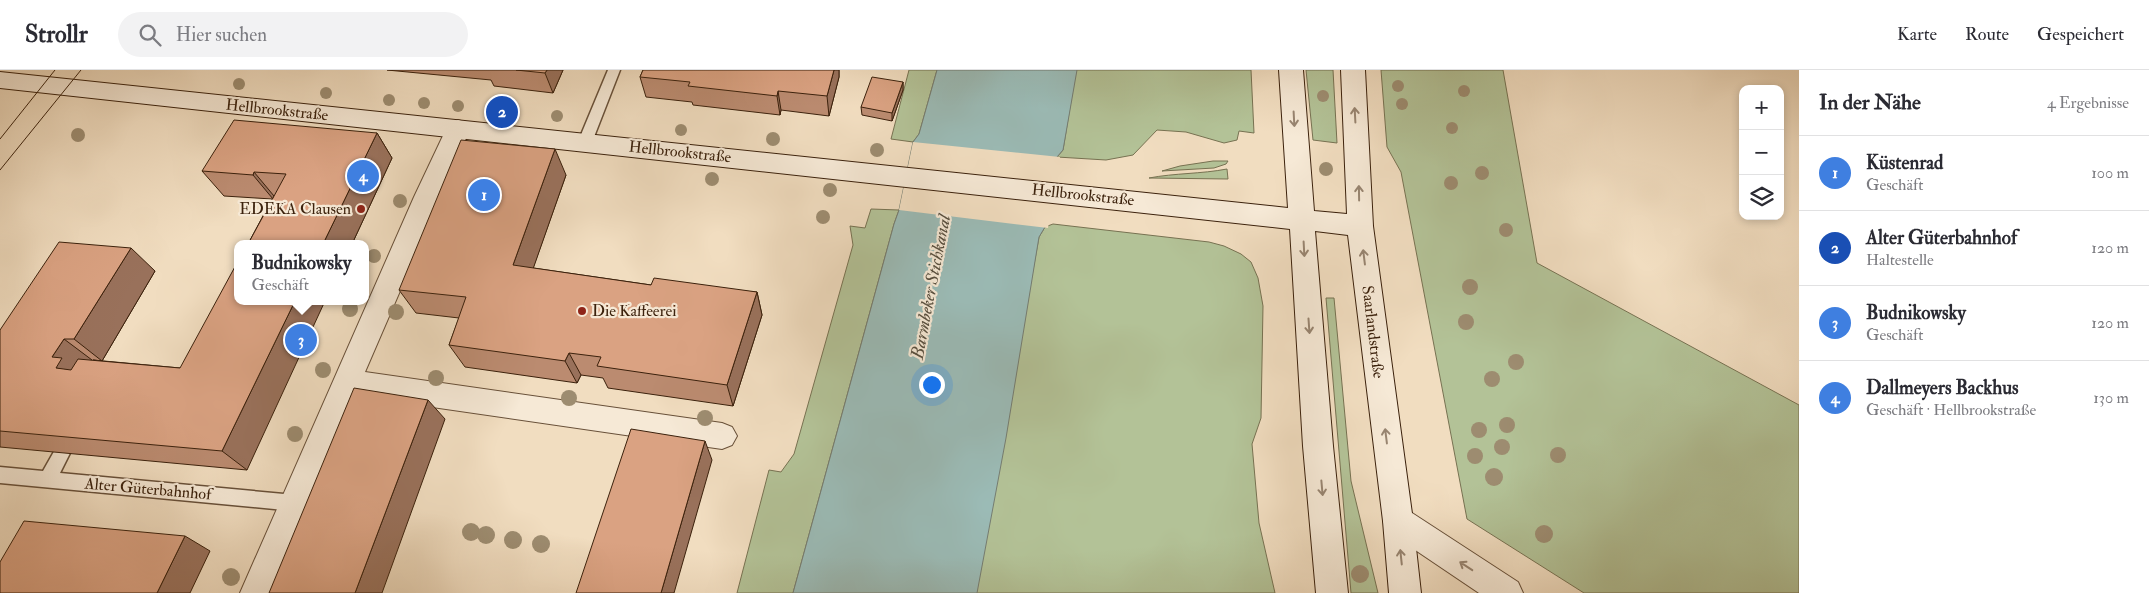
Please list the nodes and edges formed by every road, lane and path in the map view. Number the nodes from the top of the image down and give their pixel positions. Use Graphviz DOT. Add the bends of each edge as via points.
graph roads {
  1 [pos="614,70"];
  2 [pos="1291,70"];
  3 [pos="1353,70"];
  4 [pos="0,80"];
  5 [pos="458,129"];
  6 [pos="586,142"];
  7 [pos="1302,220"];
  8 [pos="1360,226"];
  9 [pos="347,382"];
  10 [pos="722,436"];
  11 [pos="62,453"];
  12 [pos="0,475"];
  13 [pos="47,480"];
  14 [pos="295,503"];
  15 [pos="1398,521"];
  16 [pos="256,593"];
  17 [pos="1332,593"];
  18 [pos="1405,593"];
  19 [pos="1507,593"];
  1 -- 6 [label="lane"];
  2 -- 7 [label="street, one-way"];
  8 -- 3 [label="street, Saarlandstraße, one-way"];
  4 -- 5 [label="street, Hellbrookstraße"];
  5 -- 6 [label="street, Hellbrookstraße"];
  5 -- 9 [label="street"];
  6 -- 7 [label="street, Hellbrookstraße"];
  7 -- 8 [label="street, Hellbrookstraße"];
  7 -- 17 [label="street, one-way"];
  15 -- 8 [label="street, Saarlandstraße, one-way"];
  9 -- 10 [label="street"];
  9 -- 14 [label="street"];
  11 -- 13 [label="lane"];
  12 -- 13 [label="lane, Alter Güterbahnhof"];
  13 -- 14 [label="lane, Alter Güterbahnhof"];
  14 -- 16 [label="street"];
  18 -- 15 [label="street, Saarlandstraße, one-way"];
  19 -- 15 [label="street, one-way"];
}
